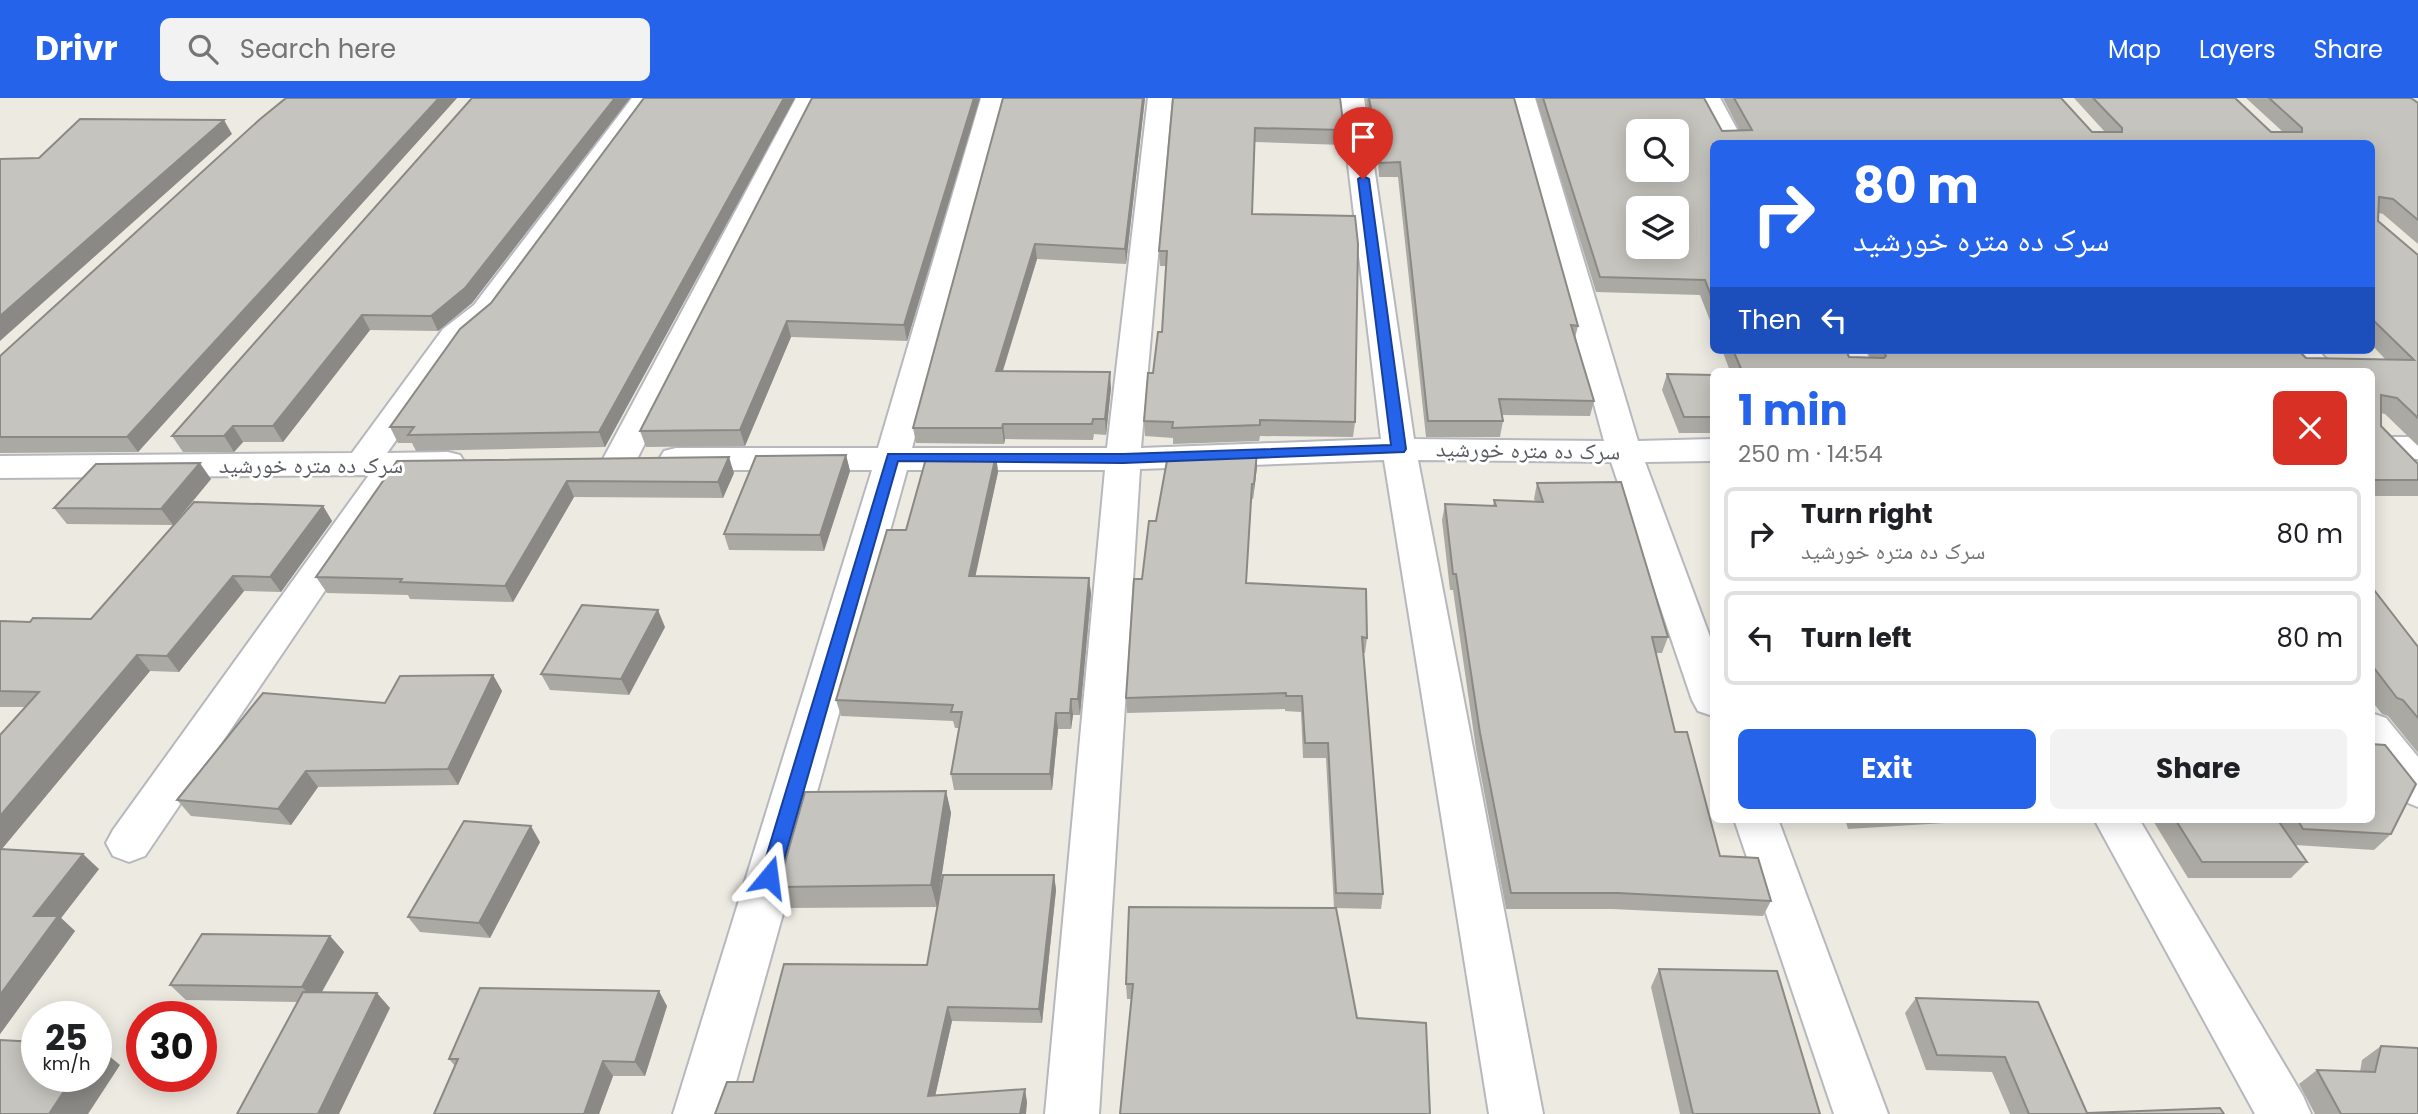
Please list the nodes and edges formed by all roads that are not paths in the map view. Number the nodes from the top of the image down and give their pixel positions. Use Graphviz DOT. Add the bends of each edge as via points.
graph roads {
  1 [pos="644,98"];
  2 [pos="808,98"];
  3 [pos="993,98"];
  4 [pos="1160,98"];
  5 [pos="1352,98"];
  6 [pos="1523,98"];
  7 [pos="1708,98"];
  8 [pos="1731,140"];
  9 [pos="2305,354"];
  10 [pos="2318,368"];
  11 [pos="2375,427"];
  12 [pos="177,434"];
  13 [pos="1399,449"];
  14 [pos="1710,450"];
  15 [pos="1625,452"];
  16 [pos="2401,454"];
  17 [pos="893,457"];
  18 [pos="1123,459"];
  19 [pos="474,463"];
  20 [pos="149,465"];
  21 [pos="377,465"];
  22 [pos="0,467"];
  23 [pos="1710,692"];
  24 [pos="2375,734"];
  25 [pos="2418,789"];
  26 [pos="1757,823"];
  27 [pos="2118,823"];
  28 [pos="129,844"];
  29 [pos="700,1114"];
  30 [pos="1072,1114"];
  31 [pos="1516,1114"];
  32 [pos="1861,1114"];
  33 [pos="2284,1114"];
  1 -- 21 [label="street" via="485,311 454,336"];
  2 -- 17 [label="street, سرک ده متره خورشید" via="607,460"];
  3 -- 17 [label="street"];
  4 -- 18 [label="street"];
  5 -- 13 [label="street"];
  6 -- 15 [label="street"];
  7 -- 8 [label="street"];
  9 -- 10 [label="street"];
  11 -- 16 [label="street"];
  12 -- 20 [label="street"];
  13 -- 15 [label="street, سرک ده متره خورشید"];
  13 -- 18 [label="street, سرک ده متره خورشید"];
  13 -- 31 [label="street"];
  14 -- 15 [label="street, سرک ده متره خورشید"];
  15 -- 23 [label="street"];
  17 -- 18 [label="street, سرک ده متره خورشید"];
  17 -- 29 [label="street"];
  18 -- 30 [label="street"];
  19 -- 21 [label="street, سرک ده متره خورشید"];
  20 -- 21 [label="street, سرک ده متره خورشید"];
  20 -- 22 [label="street, سرک ده متره خورشید"];
  21 -- 28 [label="street"];
  24 -- 25 [label="street"];
  26 -- 32 [label="street"];
  27 -- 33 [label="street"];
}
